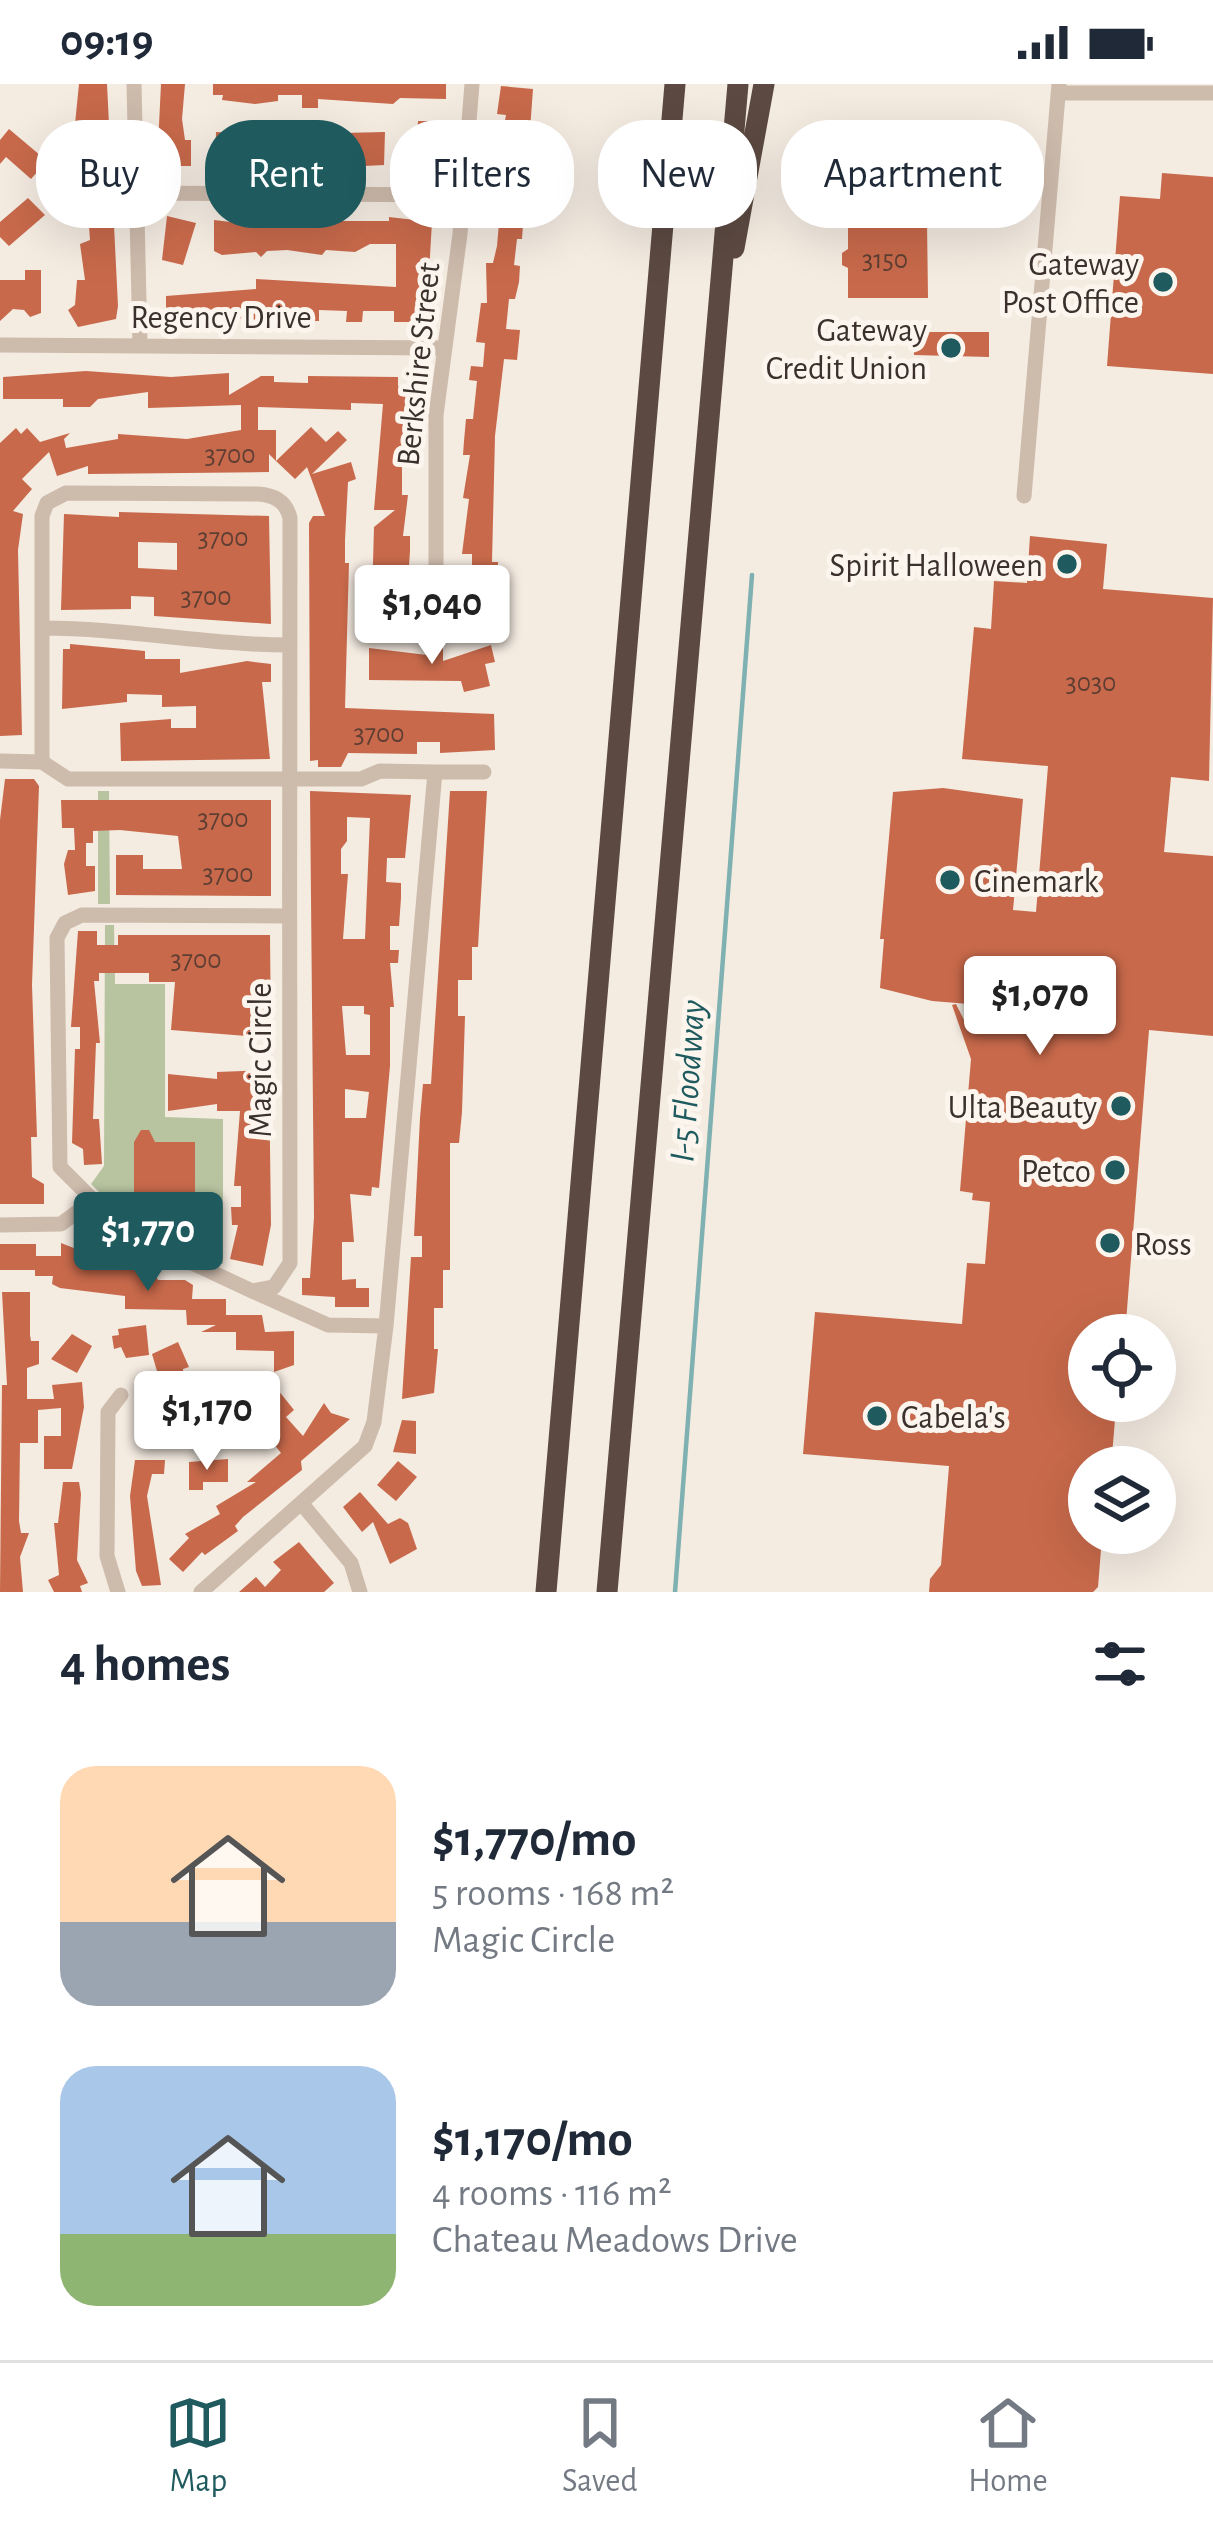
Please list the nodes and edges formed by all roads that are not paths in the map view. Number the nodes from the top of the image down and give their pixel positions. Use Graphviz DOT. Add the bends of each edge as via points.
graph roads {
  1 [pos="134,84"];
  2 [pos="472,84"];
  3 [pos="675,84"];
  4 [pos="738,84"];
  5 [pos="764,84"];
  6 [pos="1058,89"];
  7 [pos="1213,94"];
  8 [pos="135,120"];
  9 [pos="469,120"];
  10 [pos="181,193"];
  11 [pos="390,195"];
  12 [pos="138,228"];
  13 [pos="459,228"];
  14 [pos="717,312"];
  15 [pos="0,346"];
  16 [pos="140,346"];
  17 [pos="442,348"];
  18 [pos="1024,496"];
  19 [pos="405,620"];
  20 [pos="436,620"];
  21 [pos="469,620"];
  22 [pos="43,628"];
  23 [pos="290,645"];
  24 [pos="0,761"];
  25 [pos="42,762"];
  26 [pos="435,772"];
  27 [pos="484,772"];
  28 [pos="290,778"];
  29 [pos="289,916"];
  30 [pos="92,1201"];
  31 [pos="0,1225"];
  32 [pos="252,1291"];
  33 [pos="386,1326"];
  34 [pos="121,1395"];
  35 [pos="302,1504"];
  36 [pos="118,1592"];
  37 [pos="201,1592"];
  38 [pos="360,1592"];
  39 [pos="546,1592"];
  40 [pos="608,1592"];
  1 -- 8 [label="street"];
  2 -- 9 [label="street, Berkshire Street"];
  3 -- 39 [label="highway"];
  4 -- 14 [label="highway"];
  5 -- 14 [label="highway"];
  6 -- 7 [label="street"];
  6 -- 18 [label="street"];
  10 -- 11 [label="street"];
  12 -- 16 [label="street"];
  13 -- 17 [label="street, Berkshire Street"];
  14 -- 40 [label="highway"];
  15 -- 16 [label="street, Regency Drive"];
  16 -- 17 [label="street, Regency Drive"];
  17 -- 20 [label="street, Berkshire Street"];
  19 -- 20 [label="street"];
  20 -- 21 [label="street"];
  22 -- 23 [label="street"];
  22 -- 23 [label="street, Magic Circle" via="42,516 52,499 267,495 284,503 290,518"];
  22 -- 25 [label="street"];
  23 -- 28 [label="street, Magic Circle"];
  24 -- 25 [label="street"];
  25 -- 28 [label="street" via="68,778"];
  26 -- 27 [label="street"];
  26 -- 28 [label="street"];
  26 -- 33 [label="street"];
  28 -- 29 [label="street, Magic Circle"];
  29 -- 30 [label="street" via="90,914 64,923 57,943 60,1167"];
  29 -- 32 [label="street, Magic Circle" via="290,1263 274,1287"];
  30 -- 31 [label="street" via="61,1224"];
  30 -- 32 [label="street" via="128,1234"];
  32 -- 33 [label="street" via="328,1325"];
  33 -- 35 [label="street" via="365,1446"];
  34 -- 36 [label="street" via="109,1408 107,1434 107,1556"];
  35 -- 37 [label="street"];
  35 -- 38 [label="street" via="351,1563"];
}
